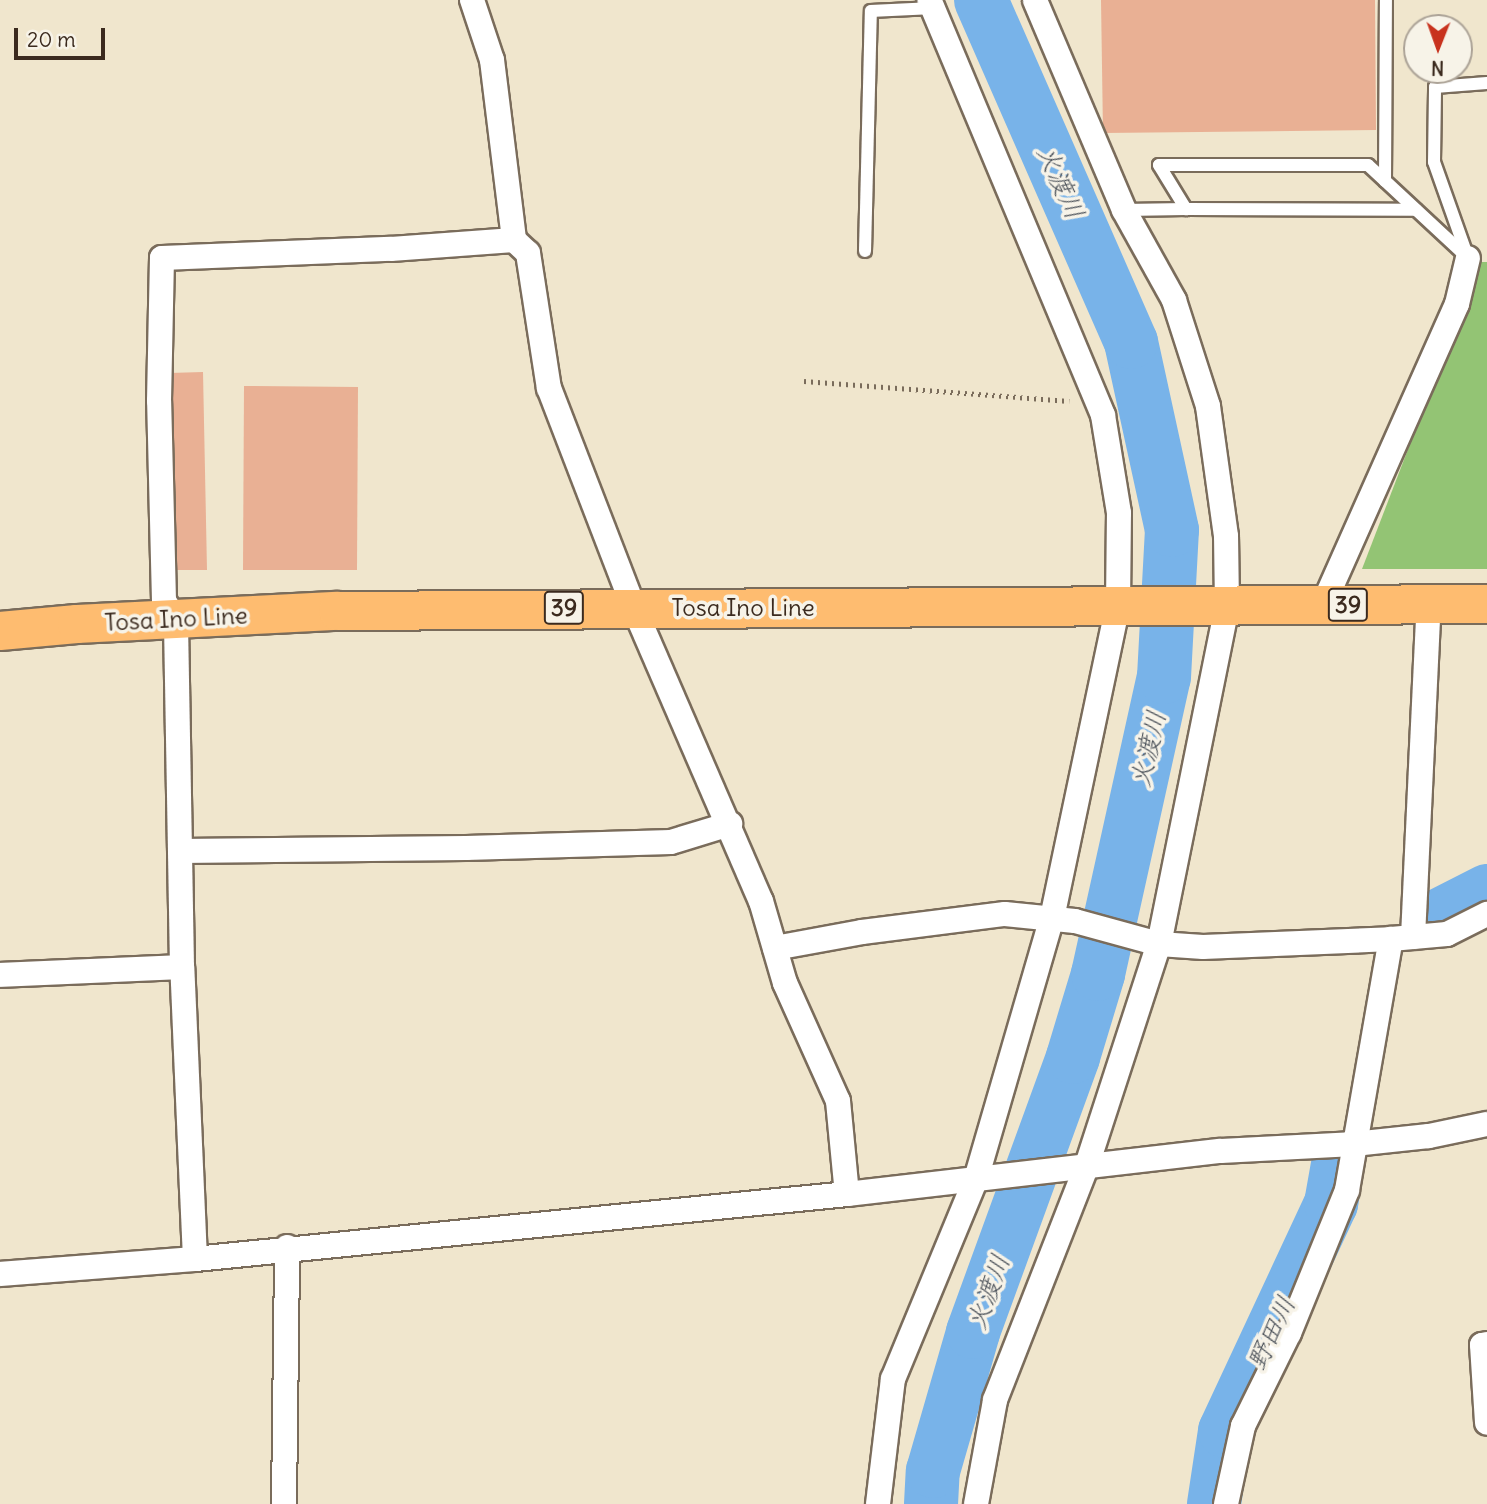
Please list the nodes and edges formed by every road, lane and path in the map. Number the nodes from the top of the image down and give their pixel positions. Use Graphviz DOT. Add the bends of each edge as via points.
graph roads {
  1 [pos="472,0"];
  2 [pos="1035,0"];
  3 [pos="1386,0"];
  4 [pos="931,4"];
  5 [pos="1487,83"];
  6 [pos="1385,181"];
  7 [pos="1186,209"];
  8 [pos="1125,210"];
  9 [pos="1416,210"];
  10 [pos="514,240"];
  11 [pos="865,251"];
  12 [pos="1468,258"];
  13 [pos="804,381"];
  14 [pos="1098,403"];
  15 [pos="1429,604"];
  16 [pos="1487,604"];
  17 [pos="1323,605"];
  18 [pos="1123,606"];
  19 [pos="1218,606"];
  20 [pos="634,608"];
  21 [pos="176,620"];
  22 [pos="0,631"];
  23 [pos="730,824"];
  24 [pos="180,851"];
  25 [pos="1487,914"];
  26 [pos="1064,920"];
  27 [pos="1402,938"];
  28 [pos="1150,942"];
  29 [pos="775,948"];
  30 [pos="182,967"];
  31 [pos="0,975"];
  32 [pos="1487,1124"];
  33 [pos="1354,1144"];
  34 [pos="1082,1166"];
  35 [pos="987,1177"];
  36 [pos="847,1194"];
  37 [pos="287,1247"];
  38 [pos="195,1259"];
  39 [pos="0,1274"];
  40 [pos="1487,1345"];
  41 [pos="1487,1423"];
  42 [pos="284,1504"];
  43 [pos="878,1504"];
  44 [pos="976,1504"];
  45 [pos="1226,1504"];
  1 -- 10 [label="street" via="492,61"];
  2 -- 8 [label="street"];
  3 -- 6 [label="lane"];
  4 -- 11 [label="lane" via="871,11"];
  4 -- 14 [label="street"];
  5 -- 12 [label="lane" via="1435,87 1434,162"];
  6 -- 7 [label="lane" via="1368,165 1159,165"];
  6 -- 9 [label="lane"];
  7 -- 8 [label="lane"];
  7 -- 9 [label="lane"];
  8 -- 19 [label="street" via="1174,300 1208,406 1226,536"];
  9 -- 12 [label="lane"];
  10 -- 20 [label="street" via="528,253 549,388"];
  10 -- 21 [label="street" via="162,258 159,401 164,601"];
  12 -- 17 [label="street" via="1457,304"];
  13 -- 14 [label="path"];
  14 -- 18 [label="street" via="1119,513"];
  15 -- 16 [label="main road, Tosa Ino Line / 39"];
  15 -- 17 [label="main road, Tosa Ino Line / 39"];
  15 -- 27 [label="street"];
  17 -- 19 [label="main road, Tosa Ino Line / 39"];
  18 -- 19 [label="main road, Tosa Ino Line / 39"];
  18 -- 20 [label="main road, Tosa Ino Line / 39"];
  18 -- 26 [label="street"];
  19 -- 28 [label="street"];
  20 -- 21 [label="main road, Tosa Ino Line / 39" via="338,611"];
  20 -- 23 [label="street"];
  21 -- 22 [label="main road, Tosa Ino Line / 39"];
  21 -- 24 [label="street"];
  23 -- 24 [label="street" via="671,842"];
  23 -- 29 [label="street"];
  24 -- 30 [label="street"];
  25 -- 27 [label="street" via="1447,934"];
  26 -- 28 [label="street"];
  26 -- 29 [label="street" via="1005,914"];
  26 -- 35 [label="street"];
  27 -- 28 [label="street" via="1203,947"];
  27 -- 33 [label="street"];
  28 -- 34 [label="street"];
  29 -- 36 [label="street" via="785,983 838,1101"];
  30 -- 31 [label="street"];
  30 -- 38 [label="street"];
  32 -- 33 [label="street"];
  33 -- 34 [label="street" via="1221,1151"];
  33 -- 45 [label="street" via="1347,1190 1289,1333 1243,1426"];
  34 -- 35 [label="street"];
  34 -- 44 [label="street" via="995,1400"];
  35 -- 36 [label="street"];
  35 -- 43 [label="street" via="893,1378"];
  36 -- 37 [label="street"];
  37 -- 38 [label="street"];
  37 -- 42 [label="street"];
  38 -- 39 [label="street"];
  40 -- 41 [label="street" via="1482,1345"];
}
